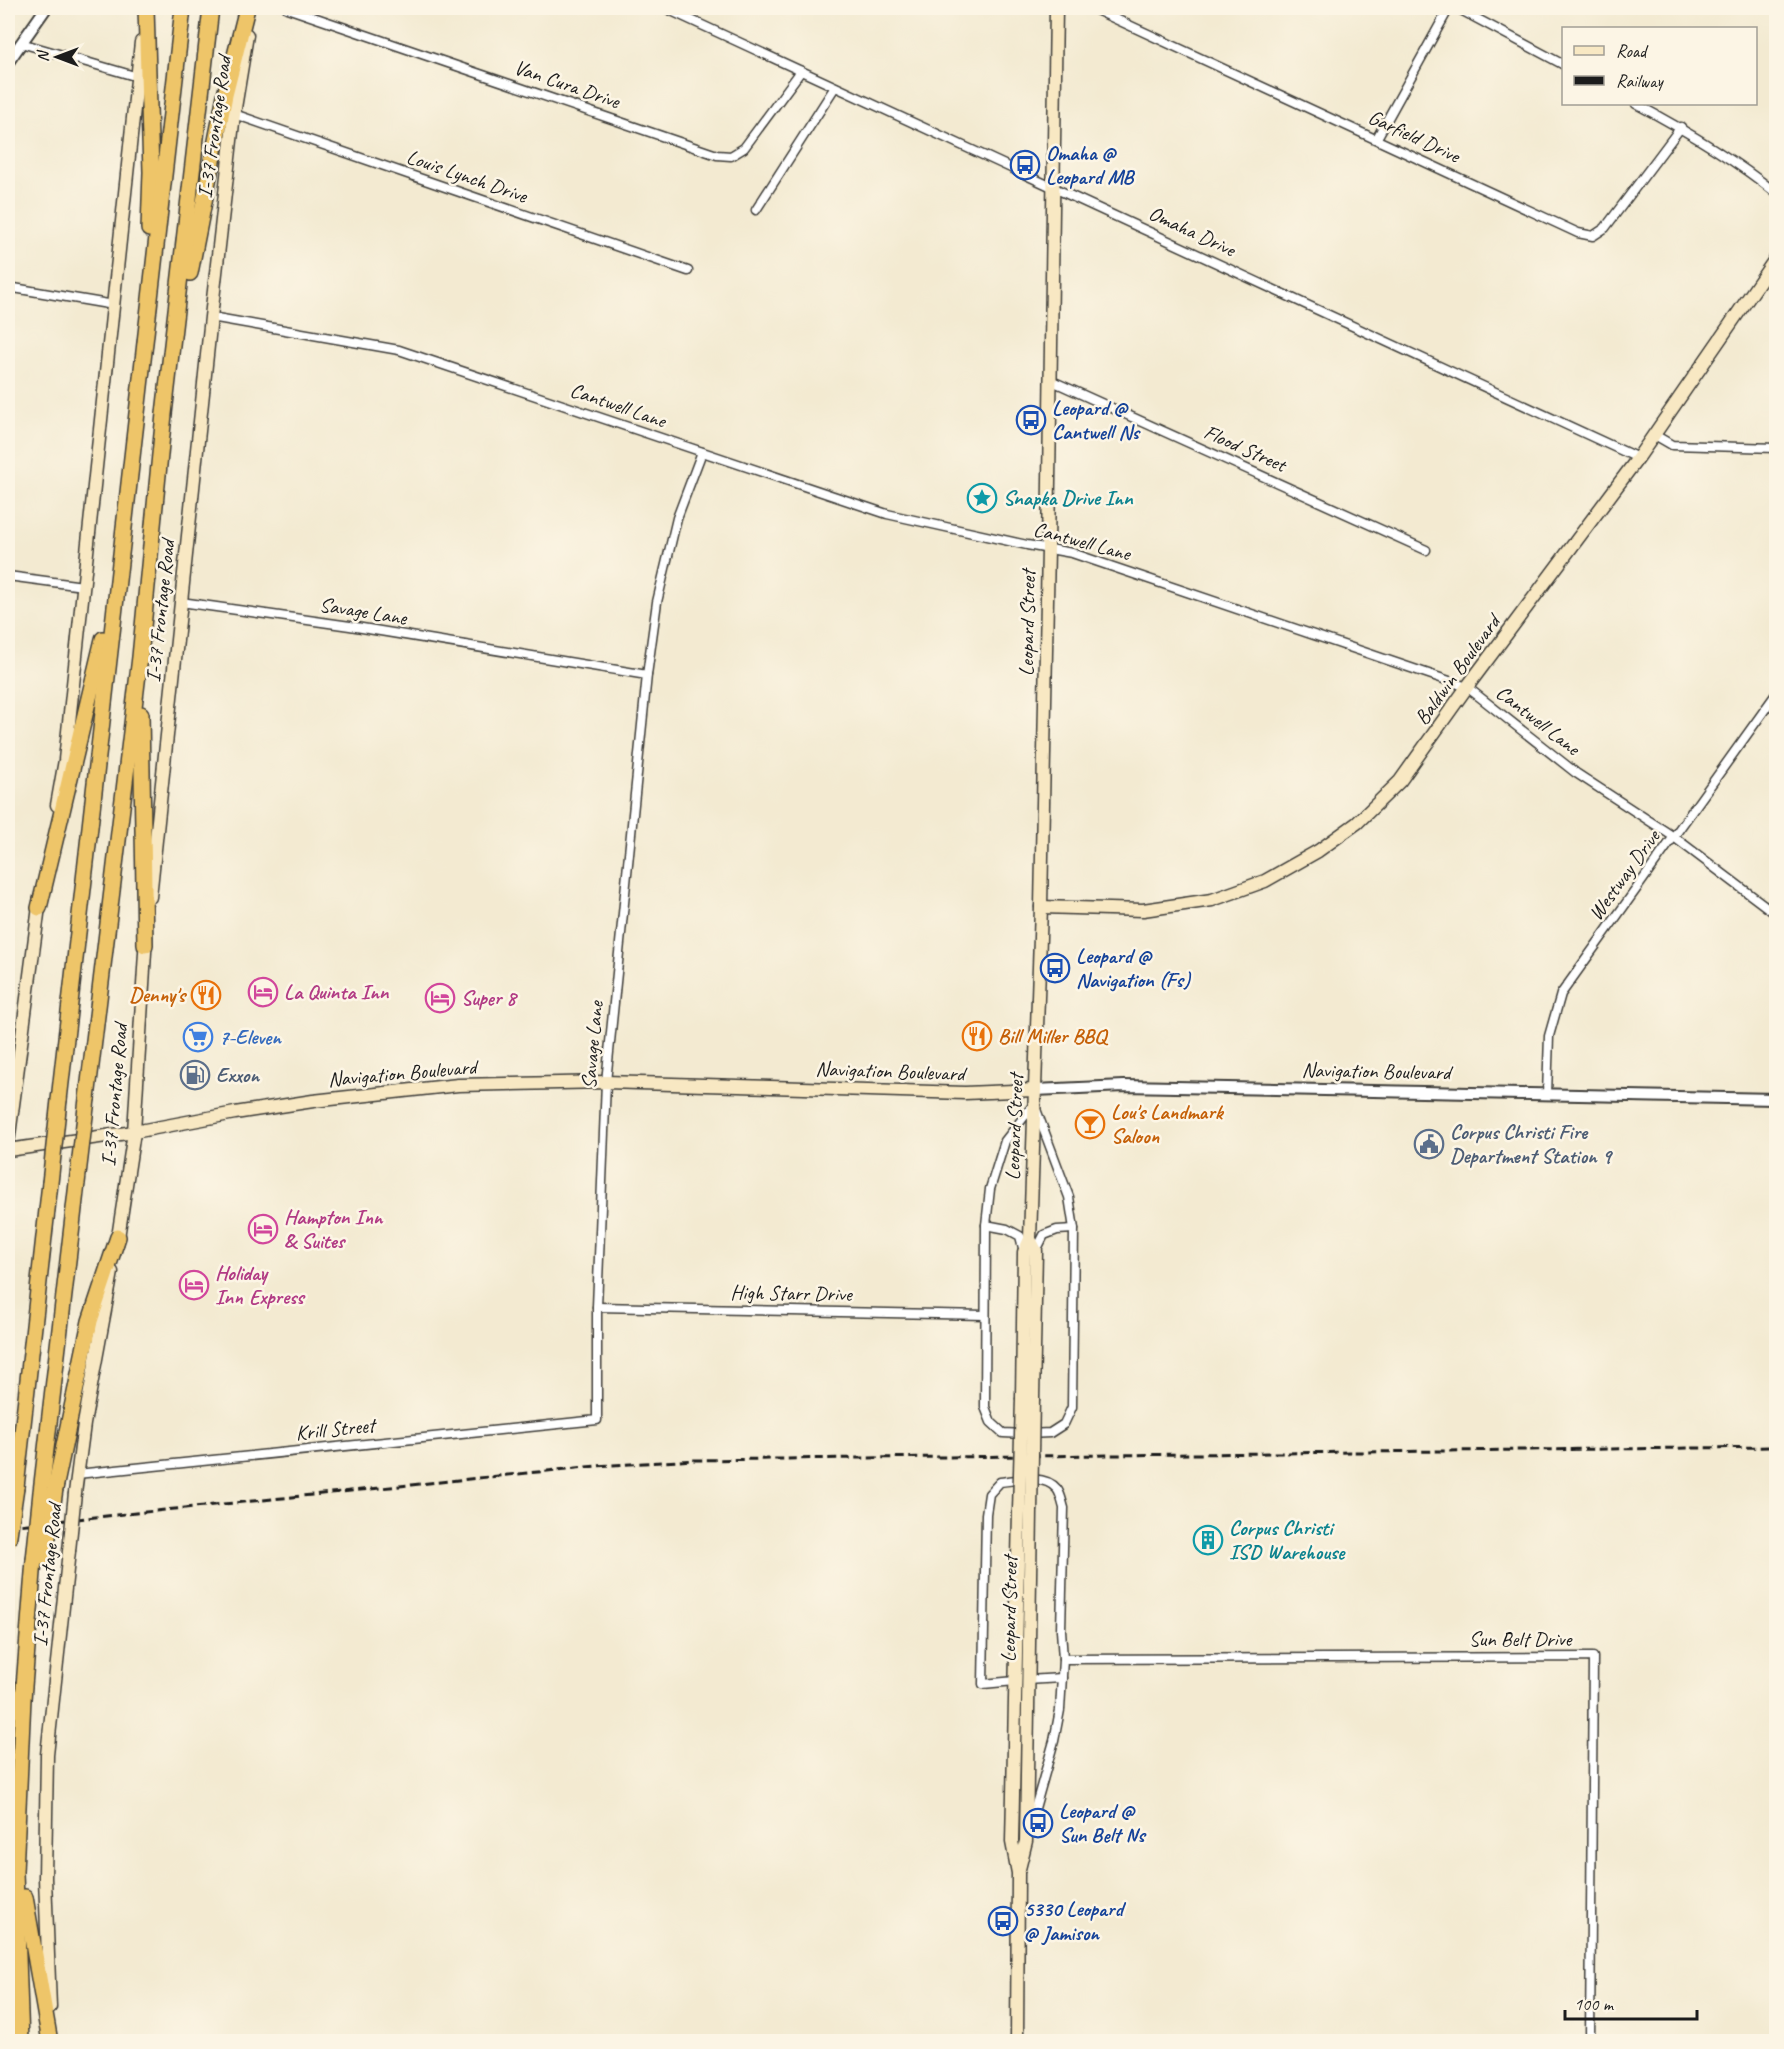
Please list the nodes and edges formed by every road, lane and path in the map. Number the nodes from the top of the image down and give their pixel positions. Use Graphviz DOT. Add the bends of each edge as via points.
graph roads {
  1 [pos="46,8"];
  2 [pos="146,8"];
  3 [pos="183,8"];
  4 [pos="211,8"];
  5 [pos="249,8"];
  6 [pos="287,8"];
  7 [pos="665,8"];
  8 [pos="1056,8"];
  9 [pos="1092,8"];
  10 [pos="1449,8"];
  11 [pos="1457,8"];
  12 [pos="21,43"];
  13 [pos="8,62"];
  14 [pos="1562,63"];
  15 [pos="801,71"];
  16 [pos="138,77"];
  17 [pos="835,87"];
  18 [pos="1638,105"];
  19 [pos="234,114"];
  20 [pos="1681,127"];
  21 [pos="1377,138"];
  22 [pos="1054,187"];
  23 [pos="1776,192"];
  24 [pos="756,210"];
  25 [pos="1776,258"];
  26 [pos="688,271"];
  27 [pos="8,287"];
  28 [pos="114,305"];
  29 [pos="211,316"];
  30 [pos="146,344"];
  31 [pos="1050,380"];
  32 [pos="165,414"];
  33 [pos="1653,434"];
  34 [pos="1776,448"];
  35 [pos="702,452"];
  36 [pos="1638,458"];
  37 [pos="1048,548"];
  38 [pos="1426,550"];
  39 [pos="118,575"];
  40 [pos="8,576"];
  41 [pos="83,586"];
  42 [pos="181,602"];
  43 [pos="140,657"];
  44 [pos="647,675"];
  45 [pos="1467,687"];
  46 [pos="1776,694"];
  47 [pos="1674,837"];
  48 [pos="1041,907"];
  49 [pos="39,908"];
  50 [pos="1776,914"];
  51 [pos="145,945"];
  52 [pos="606,1082"];
  53 [pos="1035,1090"];
  54 [pos="1547,1094"];
  55 [pos="1776,1099"];
  56 [pos="1034,1104"];
  57 [pos="134,1132"];
  58 [pos="8,1143"];
  59 [pos="8,1150"];
  60 [pos="986,1226"];
  61 [pos="1074,1229"];
  62 [pos="118,1238"];
  63 [pos="1030,1252"];
  64 [pos="597,1306"];
  65 [pos="985,1315"];
  66 [pos="597,1420"];
  67 [pos="77,1474"];
  68 [pos="48,1490"];
  69 [pos="8,1542"];
  70 [pos="1063,1659"];
  71 [pos="1062,1678"];
  72 [pos="1021,1681"];
  73 [pos="21,1754"];
  74 [pos="1026,1841"];
  75 [pos="1018,1873"];
  76 [pos="21,2042"];
  77 [pos="50,2042"];
  78 [pos="1017,2042"];
  79 [pos="1590,2042"];
  1 -- 12 [label="street"];
  2 -- 16 [label="main road"];
  2 -- 30 [label="highway" via="151,172"];
  3 -- 30 [label="highway"];
  4 -- 32 [label="highway"];
  5 -- 19 [label="main road, I-37 Frontage Road"];
  5 -- 32 [label="highway" via="225,95"];
  6 -- 15 [label="street, Van Cura Drive" via="717,155 731,156 744,148"];
  7 -- 15 [label="street, Omaha Drive"];
  8 -- 22 [label="main road, Leopard Street"];
  9 -- 21 [label="street, Garfield Drive"];
  10 -- 21 [label="street"];
  11 -- 14 [label="street"];
  12 -- 13 [label="street"];
  12 -- 16 [label="street"];
  15 -- 17 [label="street, Omaha Drive"];
  16 -- 28 [label="main road"];
  17 -- 22 [label="street, Omaha Drive"];
  17 -- 24 [label="street"];
  18 -- 20 [label="street"];
  19 -- 26 [label="street, Louis Lynch Drive"];
  19 -- 29 [label="main road, I-37 Frontage Road"];
  20 -- 21 [label="street, Garfield Drive" via="1605,228 1593,236 1578,233"];
  20 -- 23 [label="street"];
  22 -- 31 [label="main road, Leopard Street"];
  22 -- 36 [label="street, Omaha Drive"];
  25 -- 33 [label="main road, Baldwin Boulevard"];
  27 -- 28 [label="street"];
  28 -- 41 [label="main road"];
  29 -- 35 [label="street, Cantwell Lane" via="399,350"];
  29 -- 42 [label="main road, I-37 Frontage Road"];
  30 -- 39 [label="highway"];
  31 -- 37 [label="main road, Leopard Street"];
  31 -- 38 [label="street, Flood Street"];
  32 -- 43 [label="highway"];
  33 -- 34 [label="street" via="1672,445"];
  33 -- 36 [label="main road, Baldwin Boulevard"];
  35 -- 37 [label="street, Cantwell Lane" via="887,514"];
  35 -- 44 [label="street, Savage Lane" via="677,518 657,602"];
  36 -- 45 [label="main road, Baldwin Boulevard"];
  37 -- 45 [label="street, Cantwell Lane"];
  37 -- 48 [label="main road, Leopard Street"];
  39 -- 49 [label="highway"];
  39 -- 69 [label="highway, bridge"];
  40 -- 41 [label="street"];
  41 -- 49 [label="main road" via="64,760"];
  42 -- 44 [label="street, Savage Lane"];
  42 -- 51 [label="main road, I-37 Frontage Road"];
  43 -- 51 [label="highway"];
  43 -- 68 [label="highway, bridge" via="77,1183"];
  44 -- 52 [label="street, Savage Lane"];
  45 -- 47 [label="street, Cantwell Lane" via="1576,773"];
  45 -- 48 [label="main road, Baldwin Boulevard" via="1401,781 1357,823 1265,881 1212,900 1143,910"];
  46 -- 47 [label="street, Westway Drive"];
  47 -- 50 [label="street, Cantwell Lane"];
  47 -- 54 [label="street, Westway Drive" via="1561,994 1550,1036"];
  48 -- 53 [label="main road, Leopard Street"];
  49 -- 58 [label="main road"];
  51 -- 57 [label="main road, I-37 Frontage Road"];
  52 -- 53 [label="main road, Navigation Boulevard" via="965,1093"];
  52 -- 57 [label="main road, Navigation Boulevard" via="441,1086 313,1101"];
  52 -- 64 [label="street, Savage Lane"];
  53 -- 54 [label="street, Navigation Boulevard" via="1124,1086"];
  53 -- 56 [label="main road, Leopard Street"];
  54 -- 55 [label="street, Navigation Boulevard"];
  56 -- 60 [label="street" via="1005,1141 990,1190"];
  56 -- 61 [label="street" via="1070,1197"];
  56 -- 63 [label="main road, Leopard Street"];
  57 -- 59 [label="main road, Navigation Boulevard"];
  57 -- 62 [label="main road, I-37 Frontage Road"];
  60 -- 63 [label="street" via="1007,1229 1020,1236"];
  60 -- 65 [label="street"];
  61 -- 63 [label="street" via="1044,1235"];
  61 -- 65 [label="street" via="1072,1407 1065,1424 1050,1433 1003,1433 990,1422 985,1407"];
  62 -- 67 [label="main road, I-37 Frontage Road"];
  62 -- 68 [label="highway" via="90,1322"];
  63 -- 72 [label="main road, Leopard Street, bridge"];
  64 -- 65 [label="street, High Starr Drive"];
  64 -- 66 [label="street, Savage Lane"];
  66 -- 67 [label="street, Krill Street"];
  67 -- 77 [label="main road, I-37 Frontage Road, bridge" via="47,1755 45,1878"];
  68 -- 73 [label="highway, bridge" via="28,1637"];
  70 -- 71 [label="street"];
  70 -- 72 [label="street" via="1064,1508 1059,1490 1049,1482 1000,1482 989,1494 986,1514 983,1684"];
  70 -- 79 [label="street, Sun Belt Drive" via="1593,1657"];
  71 -- 72 [label="street"];
  71 -- 74 [label="street" via="1054,1741"];
  72 -- 74 [label="main road, Leopard Street"];
  72 -- 75 [label="main road, Leopard Street" via="1012,1842"];
  73 -- 76 [label="highway" via="15,1872"];
  73 -- 77 [label="highway" via="25,1904"];
  74 -- 75 [label="main road, Leopard Street"];
  75 -- 78 [label="main road, Leopard Street"];
}
